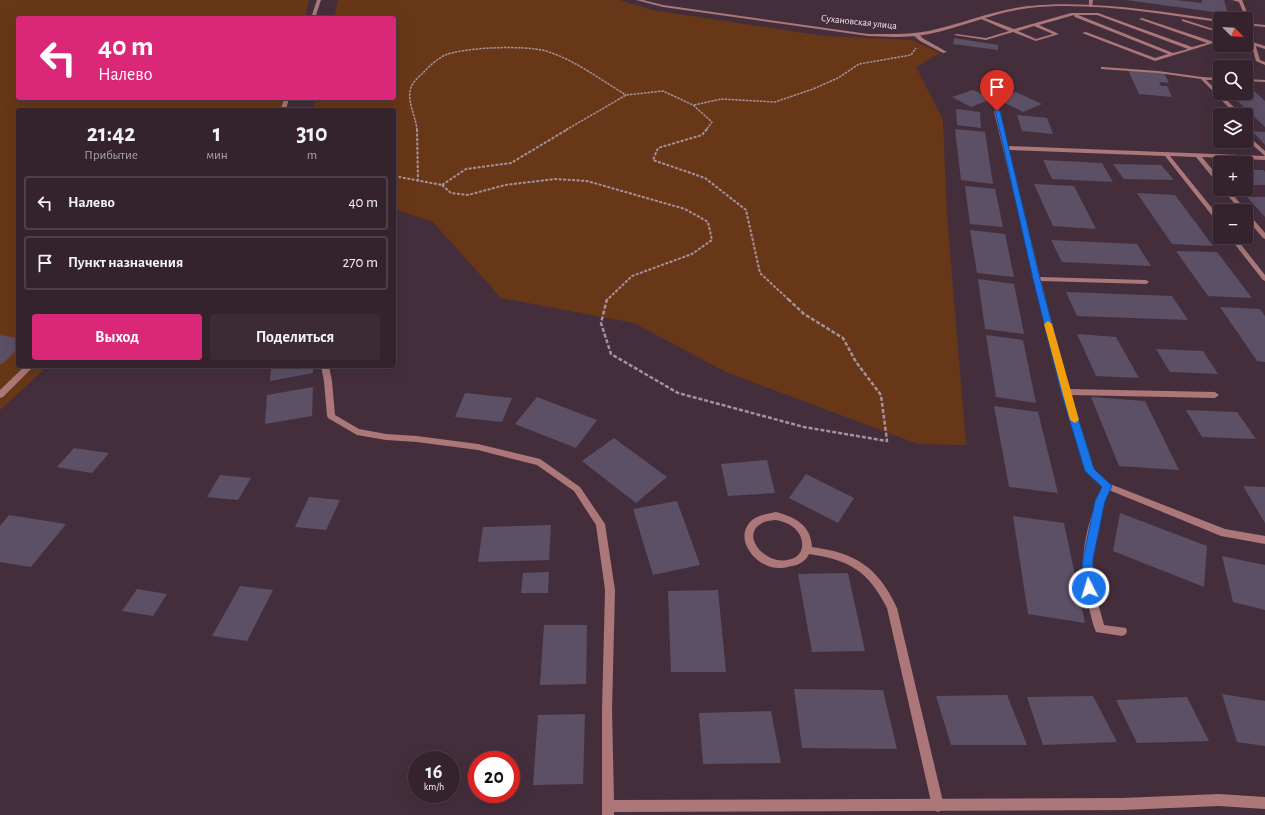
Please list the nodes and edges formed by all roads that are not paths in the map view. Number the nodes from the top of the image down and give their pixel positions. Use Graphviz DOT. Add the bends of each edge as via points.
graph roads {
  1 [pos="319,0"];
  2 [pos="638,0"];
  3 [pos="1091,0"];
  4 [pos="1234,0"];
  5 [pos="1091,6"];
  6 [pos="1244,12"];
  7 [pos="1071,14"];
  8 [pos="1165,14"];
  9 [pos="314,16"];
  10 [pos="982,18"];
  11 [pos="1141,19"];
  12 [pos="1213,19"];
  13 [pos="1035,25"];
  14 [pos="1253,25"];
  15 [pos="1265,27"];
  16 [pos="1213,29"];
  17 [pos="1013,31"];
  18 [pos="1084,33"];
  19 [pos="914,34"];
  20 [pos="956,35"];
  21 [pos="1212,43"];
  22 [pos="1253,44"];
  23 [pos="1265,48"];
  24 [pos="1193,49"];
  25 [pos="945,52"];
  26 [pos="1174,55"];
  27 [pos="1265,64"];
  28 [pos="1103,68"];
  29 [pos="1202,78"];
  30 [pos="1213,79"];
  31 [pos="1253,80"];
  32 [pos="1265,81"];
  33 [pos="1232,108"];
  34 [pos="997,111"];
  35 [pos="1253,143"];
  36 [pos="1006,148"];
  37 [pos="1166,154"];
  38 [pos="1265,154"];
  39 [pos="1197,155"];
  40 [pos="1265,158"];
  41 [pos="1213,174"];
  42 [pos="1231,196"];
  43 [pos="1238,204"];
  44 [pos="1213,213"];
  45 [pos="1253,222"];
  46 [pos="1265,237"];
  47 [pos="1238,244"];
  48 [pos="1037,279"];
  49 [pos="1265,279"];
  50 [pos="1146,282"];
  51 [pos="28,368"];
  52 [pos="325,368"];
  53 [pos="1066,392"];
  54 [pos="0,395"];
  55 [pos="1215,395"];
  56 [pos="1107,486"];
  57 [pos="1265,540"];
  58 [pos="806,550"];
  59 [pos="1122,631"];
  60 [pos="1265,803"];
  61 [pos="938,806"];
  62 [pos="608,811"];
  1 -- 9 [label="street"];
  2 -- 19 [label="street, Сухановская улица" via="662,6 868,34"];
  3 -- 5 [label="street"];
  4 -- 6 [label="street" via="1241,1"];
  5 -- 8 [label="street, Сухановская улица"];
  5 -- 10 [label="street, Сухановская улица" via="1028,8"];
  7 -- 13 [label="street"];
  7 -- 24 [label="street" via="1098,14"];
  7 -- 26 [label="street"];
  8 -- 12 [label="street, Сухановская улица"];
  8 -- 16 [label="street"];
  10 -- 17 [label="street"];
  10 -- 19 [label="street, Сухановская улица"];
  11 -- 21 [label="street"];
  13 -- 17 [label="street"];
  13 -- 17 [label="street" via="1057,34 1036,40"];
  14 -- 15 [label="street"];
  17 -- 20 [label="street" via="986,39"];
  18 -- 26 [label="street" via="1155,60"];
  19 -- 25 [label="street"];
  21 -- 24 [label="street"];
  22 -- 23 [label="street"];
  22 -- 27 [label="street" via="1258,61"];
  24 -- 26 [label="street"];
  28 -- 29 [label="street"];
  29 -- 30 [label="street"];
  29 -- 33 [label="street"];
  31 -- 32 [label="street"];
  34 -- 36 [label="street"];
  35 -- 38 [label="street"];
  36 -- 37 [label="street"];
  36 -- 48 [label="street"];
  37 -- 39 [label="street"];
  37 -- 44 [label="street"];
  39 -- 40 [label="street"];
  39 -- 41 [label="street"];
  42 -- 43 [label="street"];
  45 -- 46 [label="street"];
  47 -- 49 [label="street"];
  48 -- 50 [label="street"];
  48 -- 53 [label="street"];
  51 -- 54 [label="street"];
  52 -- 62 [label="street" via="331,416 357,432 478,448 540,462 577,489 600,524 610,590"];
  53 -- 55 [label="street"];
  53 -- 56 [label="street" via="1090,471"];
  56 -- 57 [label="street" via="1224,532"];
  56 -- 59 [label="street" via="1100,501 1088,559 1088,577 1100,629"];
  58 -- 58 [label="street" via="804,532 787,518 765,517 750,529 751,548 768,562 780,565 792,563"];
  58 -- 61 [label="street" via="849,559 869,572 884,589 892,608"];
  60 -- 61 [label="street" via="1219,800"];
  61 -- 62 [label="street"];
}
